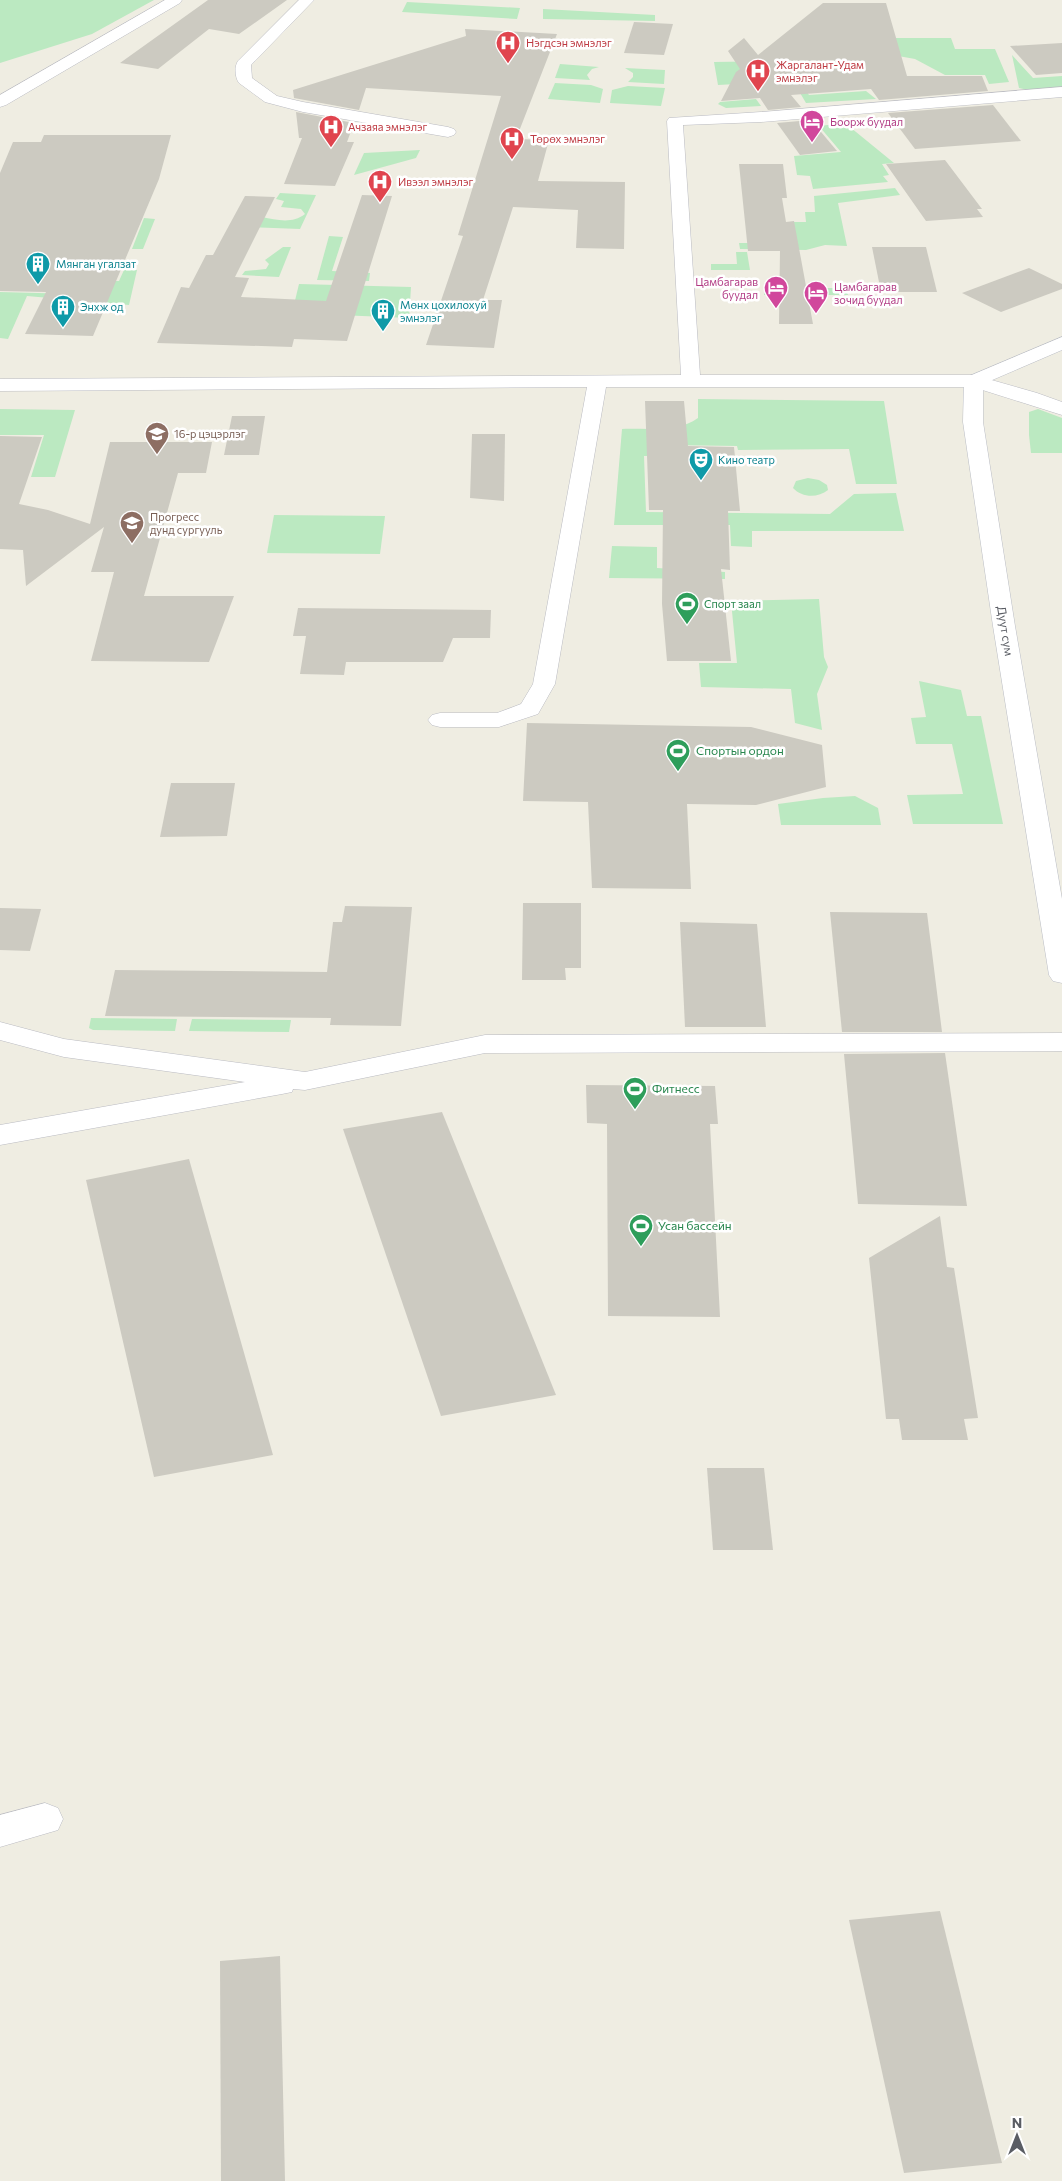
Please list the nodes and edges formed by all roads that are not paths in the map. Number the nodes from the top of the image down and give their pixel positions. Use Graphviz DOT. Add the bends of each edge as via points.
graph roads {
  1 [pos="175,0"];
  2 [pos="307,0"];
  3 [pos="1062,92"];
  4 [pos="0,102"];
  5 [pos="448,132"];
  6 [pos="1062,343"];
  7 [pos="974,381"];
  8 [pos="597,382"];
  9 [pos="691,382"];
  10 [pos="0,385"];
  11 [pos="1062,409"];
  12 [pos="440,720"];
  13 [pos="1059,938"];
  14 [pos="1062,975"];
  15 [pos="0,1031"];
  16 [pos="1062,1042"];
  17 [pos="305,1081"];
  18 [pos="0,1135"];
  19 [pos="45,1819"];
  20 [pos="0,1831"];
  1 -- 4 [label="street"];
  2 -- 5 [label="street" via="243,64 244,80 271,99 302,107"];
  3 -- 9 [label="street" via="674,121"];
  6 -- 7 [label="street"];
  7 -- 9 [label="street"];
  7 -- 11 [label="street"];
  7 -- 13 [label="street, Дуут сум" via="973,422 1005,635"];
  8 -- 9 [label="street"];
  8 -- 10 [label="street"];
  8 -- 12 [label="street" via="544,684 530,709 499,720"];
  13 -- 14 [label="street, Дуут сум"];
  15 -- 17 [label="street" via="64,1048"];
  16 -- 17 [label="street" via="486,1044"];
  17 -- 18 [label="street"];
  19 -- 20 [label="street"];
}
